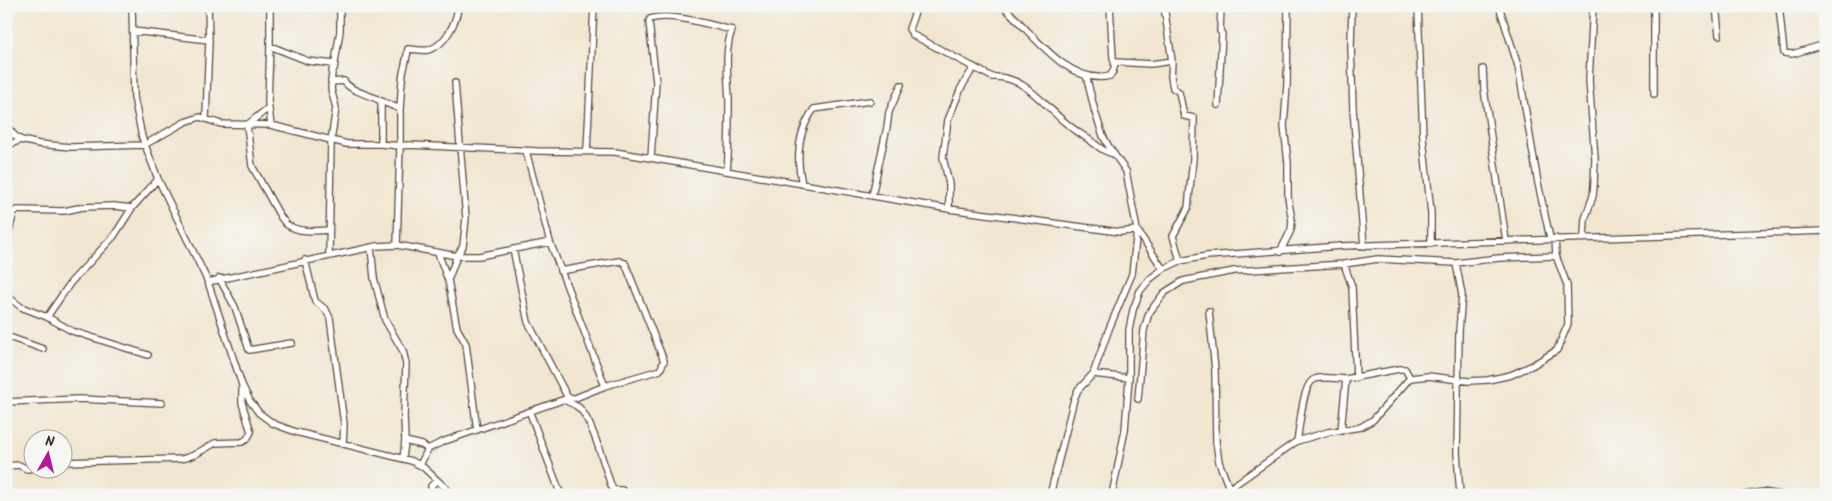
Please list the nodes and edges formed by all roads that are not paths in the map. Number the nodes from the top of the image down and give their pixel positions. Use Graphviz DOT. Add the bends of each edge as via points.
graph roads {
  1 [pos="132,6"];
  2 [pos="208,6"];
  3 [pos="270,6"];
  4 [pos="340,6"];
  5 [pos="458,6"];
  6 [pos="594,6"];
  7 [pos="917,6"];
  8 [pos="1003,6"];
  9 [pos="1110,6"];
  10 [pos="1164,6"];
  11 [pos="1221,6"];
  12 [pos="1288,6"];
  13 [pos="1352,6"];
  14 [pos="1418,6"];
  15 [pos="1499,6"];
  16 [pos="1593,6"];
  17 [pos="1654,6"];
  18 [pos="1716,6"];
  19 [pos="1779,6"];
  20 [pos="134,31"];
  21 [pos="1719,34"];
  22 [pos="209,40"];
  23 [pos="1826,44"];
  24 [pos="270,46"];
  25 [pos="1172,60"];
  26 [pos="1115,62"];
  27 [pos="974,67"];
  28 [pos="1483,70"];
  29 [pos="1086,75"];
  30 [pos="331,82"];
  31 [pos="455,83"];
  32 [pos="901,85"];
  33 [pos="1654,94"];
  34 [pos="381,100"];
  35 [pos="870,101"];
  36 [pos="1218,105"];
  37 [pos="268,108"];
  38 [pos="400,109"];
  39 [pos="206,118"];
  40 [pos="247,124"];
  41 [pos="6,125"];
  42 [pos="270,125"];
  43 [pos="20,140"];
  44 [pos="331,141"];
  45 [pos="381,144"];
  46 [pos="144,145"];
  47 [pos="6,146"];
  48 [pos="400,146"];
  49 [pos="459,147"];
  50 [pos="526,150"];
  51 [pos="587,151"];
  52 [pos="1114,154"];
  53 [pos="651,158"];
  54 [pos="726,171"];
  55 [pos="158,179"];
  56 [pos="802,184"];
  57 [pos="872,196"];
  58 [pos="132,208"];
  59 [pos="949,209"];
  60 [pos="329,230"];
  61 [pos="1136,230"];
  62 [pos="1826,231"];
  63 [pos="1584,237"];
  64 [pos="1552,238"];
  65 [pos="1506,240"];
  66 [pos="550,242"];
  67 [pos="6,243"];
  68 [pos="1431,244"];
  69 [pos="397,245"];
  70 [pos="1364,246"];
  71 [pos="371,247"];
  72 [pos="513,249"];
  73 [pos="1280,252"];
  74 [pos="438,253"];
  75 [pos="329,256"];
  76 [pos="457,256"];
  77 [pos="1556,256"];
  78 [pos="305,260"];
  79 [pos="1180,261"];
  80 [pos="1456,263"];
  81 [pos="1344,264"];
  82 [pos="1163,269"];
  83 [pos="560,271"];
  84 [pos="219,278"];
  85 [pos="448,280"];
  86 [pos="208,282"];
  87 [pos="6,295"];
  88 [pos="1209,311"];
  89 [pos="47,317"];
  90 [pos="6,336"];
  91 [pos="292,343"];
  92 [pos="43,349"];
  93 [pos="148,355"];
  94 [pos="1093,374"];
  95 [pos="1128,378"];
  96 [pos="1356,378"];
  97 [pos="1410,378"];
  98 [pos="1346,379"];
  99 [pos="1458,380"];
  100 [pos="242,385"];
  101 [pos="604,386"];
  102 [pos="566,399"];
  103 [pos="1138,399"];
  104 [pos="6,402"];
  105 [pos="162,404"];
  106 [pos="530,412"];
  107 [pos="477,430"];
  108 [pos="1341,431"];
  109 [pos="405,441"];
  110 [pos="1298,441"];
  111 [pos="343,444"];
  112 [pos="428,449"];
  113 [pos="403,459"];
  114 [pos="72,462"];
  115 [pos="420,465"];
  116 [pos="6,466"];
  117 [pos="22,466"];
  118 [pos="437,480"];
  119 [pos="1229,488"];
  120 [pos="1826,494"];
  121 [pos="434,495"];
  122 [pos="453,495"];
  123 [pos="561,495"];
  124 [pos="627,495"];
  125 [pos="1050,495"];
  126 [pos="1112,495"];
  127 [pos="1220,495"];
  128 [pos="1460,495"];
  129 [pos="1744,495"];
  130 [pos="1780,495"];
  131 [pos="1811,495"];
  1 -- 20 [label="street"];
  2 -- 22 [label="street"];
  3 -- 24 [label="street"];
  4 -- 30 [label="street" via="340,30"];
  5 -- 38 [label="street" via="458,16 440,43 428,50 408,49"];
  6 -- 51 [label="street"];
  7 -- 27 [label="street" via="910,32"];
  8 -- 29 [label="street" via="1050,54"];
  9 -- 26 [label="street"];
  10 -- 25 [label="street"];
  11 -- 36 [label="street"];
  12 -- 73 [label="street" via="1284,126 1292,221"];
  13 -- 70 [label="street" via="1353,109"];
  14 -- 68 [label="street" via="1422,138 1431,213"];
  15 -- 64 [label="street" via="1520,74 1538,183"];
  16 -- 63 [label="street" via="1589,80 1594,185"];
  17 -- 33 [label="street"];
  18 -- 21 [label="street"];
  19 -- 23 [label="street" via="1784,53 1792,54"];
  20 -- 22 [label="street"];
  20 -- 46 [label="street" via="134,97"];
  22 -- 39 [label="street"];
  24 -- 30 [label="street" via="308,61 333,64"];
  24 -- 37 [label="street"];
  25 -- 26 [label="street" via="1152,64"];
  25 -- 79 [label="street" via="1170,77 1173,88 1179,92 1184,116 1194,118 1188,208 1172,236"];
  26 -- 29 [label="street" via="1110,76"];
  27 -- 52 [label="street" via="992,77 1001,76 1028,88 1066,124 1105,152"];
  27 -- 59 [label="street" via="948,120 942,157 949,184"];
  28 -- 65 [label="street"];
  29 -- 52 [label="street" via="1098,123"];
  30 -- 34 [label="street" via="344,82 348,87"];
  30 -- 44 [label="street" via="336,108"];
  31 -- 49 [label="street"];
  32 -- 57 [label="street" via="888,112"];
  34 -- 38 [label="street"];
  34 -- 45 [label="street"];
  35 -- 56 [label="street" via="814,109 807,120 799,148 798,168"];
  37 -- 40 [label="street"];
  37 -- 42 [label="street"];
  38 -- 48 [label="street"];
  39 -- 40 [label="street" via="214,123"];
  39 -- 46 [label="street" via="193,118"];
  40 -- 42 [label="street"];
  40 -- 60 [label="street" via="252,166 283,220 294,229 303,231"];
  41 -- 43 [label="street"];
  42 -- 44 [label="street"];
  43 -- 46 [label="street" via="71,147"];
  43 -- 47 [label="street"];
  44 -- 45 [label="street"];
  44 -- 60 [label="street"];
  45 -- 48 [label="street"];
  46 -- 55 [label="street"];
  48 -- 49 [label="street"];
  48 -- 69 [label="street"];
  49 -- 50 [label="street"];
  49 -- 76 [label="street" via="466,218 465,242"];
  50 -- 51 [label="street"];
  50 -- 66 [label="street"];
  51 -- 53 [label="street"];
  52 -- 61 [label="street" via="1129,181"];
  53 -- 54 [label="street"];
  53 -- 54 [label="street" via="656,82 649,22 656,18 682,18 732,30 728,54"];
  54 -- 56 [label="street"];
  55 -- 58 [label="street"];
  55 -- 86 [label="street"];
  56 -- 57 [label="street"];
  57 -- 59 [label="street"];
  58 -- 67 [label="street" via="83,207 49,212 17,210"];
  58 -- 89 [label="street" via="114,236 71,282"];
  59 -- 61 [label="street" via="1120,232"];
  60 -- 75 [label="street"];
  61 -- 82 [label="street"];
  61 -- 94 [label="street" via="1132,274"];
  62 -- 63 [label="street"];
  63 -- 64 [label="street"];
  64 -- 65 [label="street"];
  64 -- 77 [label="street"];
  65 -- 68 [label="street"];
  66 -- 72 [label="street"];
  66 -- 83 [label="street"];
  68 -- 70 [label="street"];
  69 -- 71 [label="street"];
  69 -- 74 [label="street"];
  70 -- 73 [label="street"];
  71 -- 75 [label="street"];
  71 -- 109 [label="street" via="374,278 385,320 403,351 406,364"];
  72 -- 76 [label="street" via="479,256"];
  72 -- 102 [label="street" via="528,322"];
  73 -- 79 [label="street" via="1207,256"];
  74 -- 76 [label="street"];
  74 -- 85 [label="street"];
  75 -- 78 [label="street"];
  76 -- 85 [label="street"];
  77 -- 80 [label="street"];
  77 -- 99 [label="street" via="1567,285 1568,324 1557,350 1511,375 1488,380"];
  78 -- 84 [label="street"];
  78 -- 111 [label="street" via="315,302 326,310 330,318 344,424"];
  79 -- 82 [label="street"];
  80 -- 81 [label="street" via="1378,259"];
  80 -- 99 [label="street" via="1462,295"];
  81 -- 96 [label="street" via="1352,287"];
  81 -- 103 [label="street" via="1221,273 1174,286 1157,300 1145,322"];
  82 -- 95 [label="street" via="1140,291 1132,310"];
  83 -- 101 [label="street"];
  83 -- 101 [label="street" via="619,261 625,264 664,361 660,370"];
  84 -- 86 [label="street"];
  84 -- 91 [label="street" via="235,307 249,350"];
  85 -- 107 [label="street" via="457,328 466,344"];
  86 -- 100 [label="street"];
  87 -- 89 [label="street" via="21,307"];
  88 -- 119 [label="street" via="1215,370 1216,442 1219,462"];
  89 -- 93 [label="street" via="72,331"];
  90 -- 92 [label="street"];
  94 -- 95 [label="street"];
  94 -- 125 [label="street" via="1074,399"];
  95 -- 126 [label="street" via="1125,430"];
  96 -- 97 [label="street" via="1399,369 1405,370"];
  96 -- 98 [label="street"];
  97 -- 99 [label="street" via="1428,376"];
  97 -- 108 [label="street" via="1373,420 1361,427"];
  98 -- 108 [label="street"];
  98 -- 110 [label="street" via="1313,379 1308,383"];
  99 -- 128 [label="street"];
  100 -- 111 [label="street" via="259,413 274,424"];
  100 -- 114 [label="street" via="242,403 251,432 242,442 215,443 182,458"];
  101 -- 102 [label="street"];
  102 -- 106 [label="street"];
  102 -- 124 [label="street" via="580,408 591,428 612,488"];
  104 -- 105 [label="street" via="80,399"];
  106 -- 107 [label="street"];
  106 -- 123 [label="street"];
  107 -- 112 [label="street"];
  108 -- 110 [label="street"];
  109 -- 112 [label="street"];
  109 -- 113 [label="street"];
  110 -- 119 [label="street"];
  111 -- 113 [label="street"];
  112 -- 115 [label="street"];
  113 -- 115 [label="street"];
  115 -- 118 [label="street"];
  116 -- 117 [label="street"];
  118 -- 121 [label="street" via="431,486"];
  118 -- 122 [label="street"];
  119 -- 127 [label="street"];
  120 -- 131 [label="street"];
  129 -- 130 [label="street" via="1762,492"];
}
